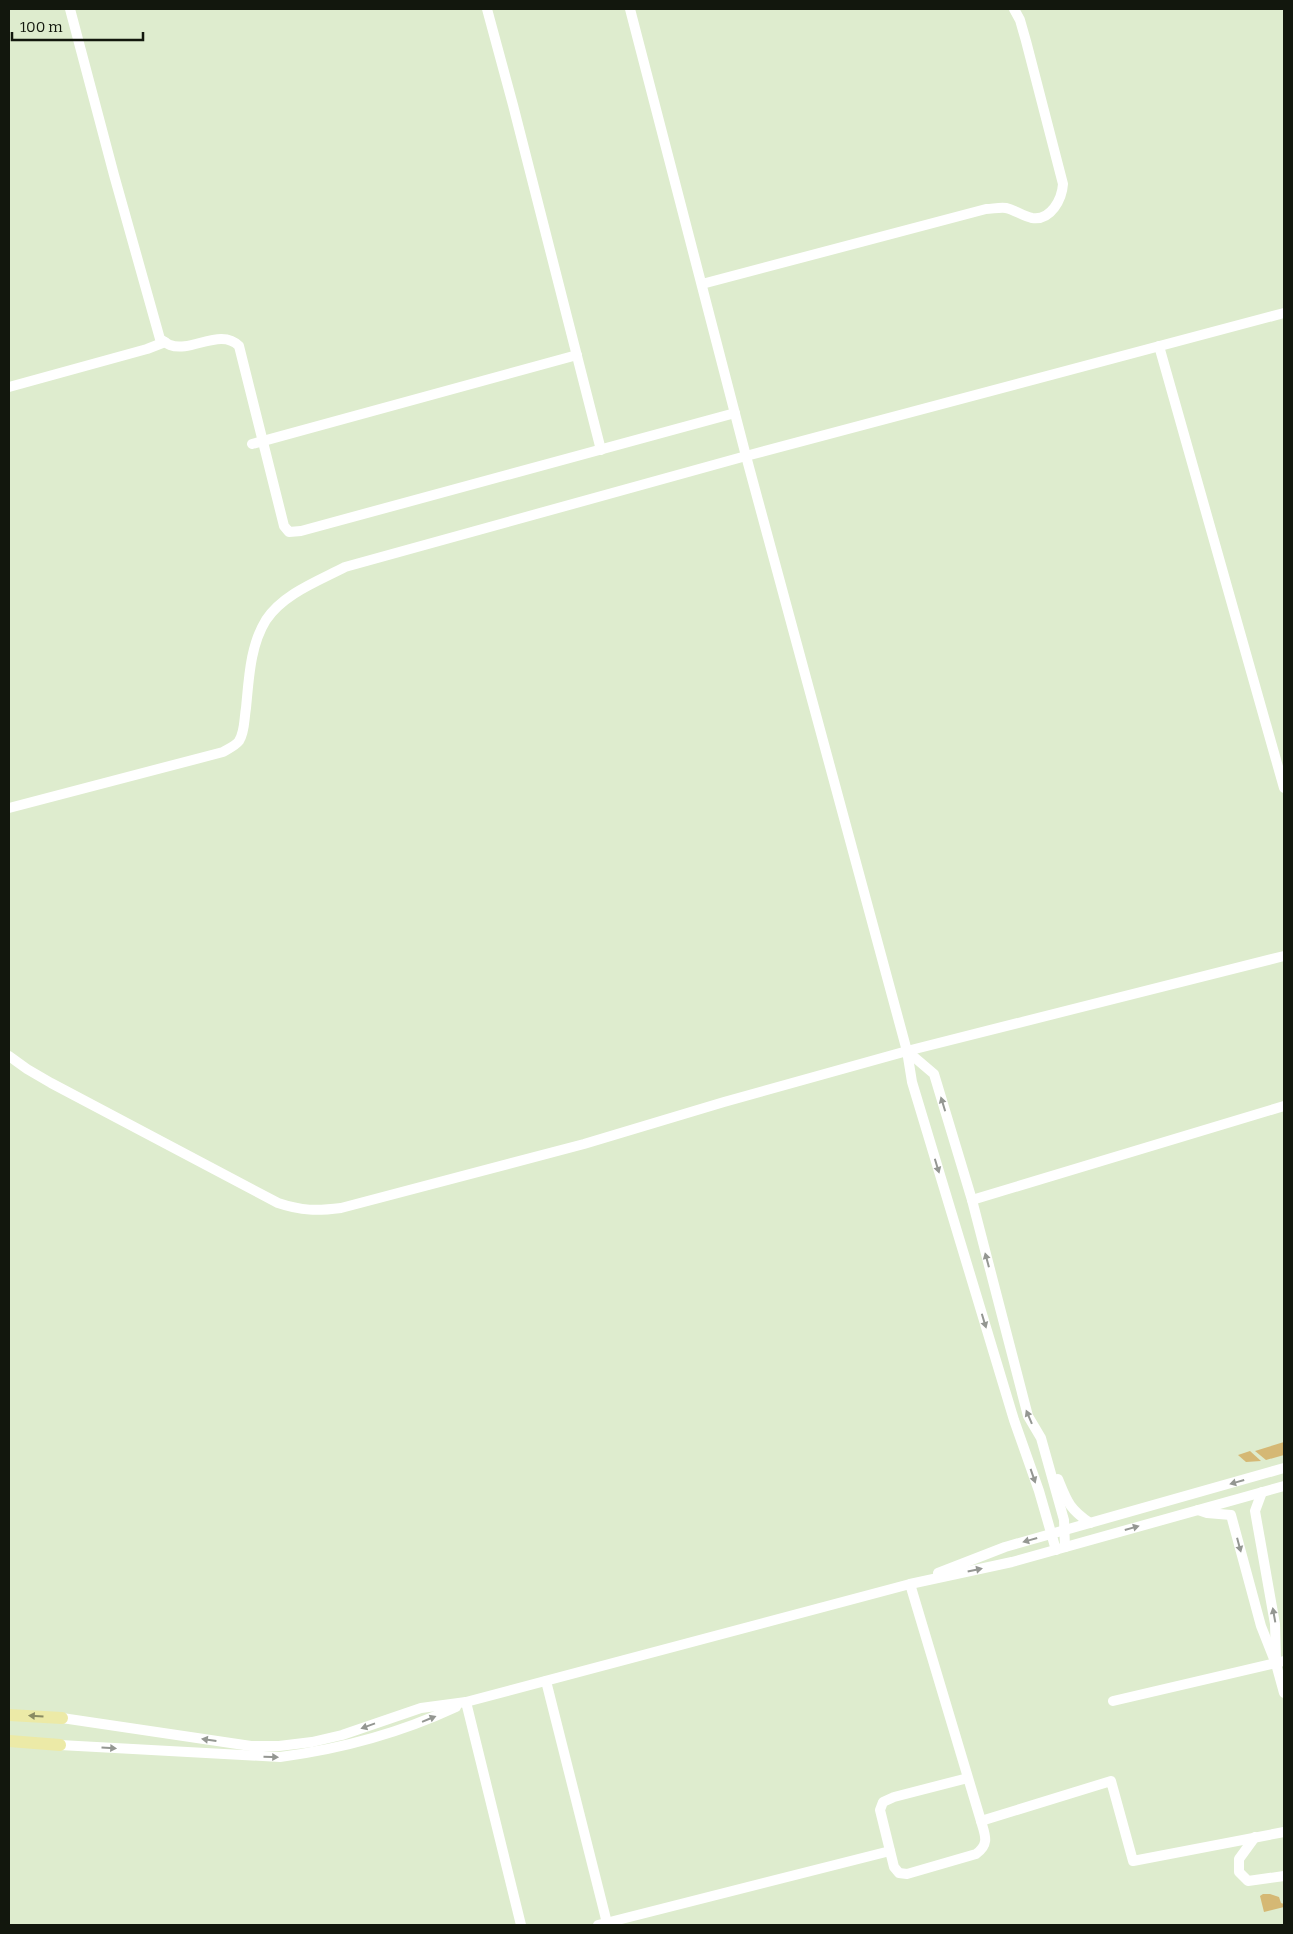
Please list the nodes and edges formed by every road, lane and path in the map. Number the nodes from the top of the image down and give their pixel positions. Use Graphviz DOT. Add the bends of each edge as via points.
graph roads {
  1 [pos="70,9"];
  2 [pos="487,9"];
  3 [pos="630,9"];
  4 [pos="1014,9"];
  5 [pos="702,284"];
  6 [pos="1284,313"];
  7 [pos="165,342"];
  8 [pos="1159,346"];
  9 [pos="577,355"];
  10 [pos="9,387"];
  11 [pos="735,413"];
  12 [pos="264,440"];
  13 [pos="252,444"];
  14 [pos="601,450"];
  15 [pos="746,456"];
  16 [pos="1284,788"];
  17 [pos="9,808"];
  18 [pos="1284,956"];
  19 [pos="907,1051"];
  20 [pos="9,1056"];
  21 [pos="1284,1106"];
  22 [pos="972,1200"];
  23 [pos="1041,1438"];
  24 [pos="1284,1468"];
  25 [pos="1284,1486"];
  26 [pos="1262,1492"];
  27 [pos="1197,1510"];
  28 [pos="1090,1523"];
  29 [pos="1064,1530"];
  30 [pos="1051,1534"];
  31 [pos="1060,1548"];
  32 [pos="910,1584"];
  33 [pos="1280,1663"];
  34 [pos="546,1681"];
  35 [pos="1284,1692"];
  36 [pos="1113,1701"];
  37 [pos="466,1702"];
  38 [pos="9,1714"];
  39 [pos="62,1718"];
  40 [pos="9,1741"];
  41 [pos="60,1745"];
  42 [pos="968,1778"];
  43 [pos="981,1820"];
  44 [pos="1284,1832"];
  45 [pos="1255,1837"];
  46 [pos="890,1851"];
  47 [pos="1284,1876"];
  48 [pos="602,1924"];
  49 [pos="522,1925"];
  1 -- 7 [label="street" via="156,329"];
  2 -- 9 [label="street"];
  3 -- 5 [label="street"];
  4 -- 5 [label="street" via="1026,41 1063,184 1061,197 1054,208 1034,218 1006,208 986,209"];
  5 -- 11 [label="street"];
  6 -- 8 [label="street"];
  7 -- 10 [label="street"];
  7 -- 12 [label="street" via="178,346 216,340 234,342 238,346"];
  8 -- 15 [label="street"];
  8 -- 16 [label="street"];
  9 -- 12 [label="street"];
  9 -- 14 [label="street"];
  11 -- 14 [label="street"];
  11 -- 15 [label="street"];
  12 -- 13 [label="street"];
  12 -- 14 [label="street" via="284,526 295,533"];
  15 -- 17 [label="street" via="344,567 292,596 267,619 254,647 243,732 235,745 223,752"];
  15 -- 19 [label="street"];
  18 -- 19 [label="street"];
  19 -- 20 [label="street" via="584,1144 342,1208 311,1211 278,1203 43,1078"];
  22 -- 19 [label="street, one-way" via="934,1074"];
  19 -- 30 [label="street, one-way" via="915,1091"];
  21 -- 22 [label="street"];
  23 -- 22 [label="street, one-way" via="1028,1416"];
  23 -- 28 [label="street" via="1069,1505"];
  23 -- 29 [label="street"];
  24 -- 28 [label="street, one-way"];
  25 -- 26 [label="street"];
  26 -- 27 [label="street"];
  33 -- 26 [label="street, one-way" via="1255,1512"];
  31 -- 27 [label="street, one-way"];
  27 -- 33 [label="street, one-way" via="1231,1515 1261,1626"];
  28 -- 29 [label="street"];
  29 -- 30 [label="street"];
  29 -- 31 [label="street"];
  30 -- 31 [label="street"];
  30 -- 32 [label="street, one-way" via="1005,1547"];
  32 -- 31 [label="street, one-way"];
  32 -- 34 [label="street"];
  32 -- 42 [label="street"];
  33 -- 35 [label="street"];
  33 -- 36 [label="street"];
  34 -- 37 [label="street"];
  34 -- 48 [label="street"];
  37 -- 39 [label="street, one-way" via="421,1708 342,1735 279,1746 251,1746"];
  41 -- 37 [label="street, one-way" via="280,1757 347,1746 428,1720"];
  37 -- 49 [label="street"];
  39 -- 38 [label="main road, one-way"];
  40 -- 41 [label="main road"];
  42 -- 43 [label="street"];
  42 -- 46 [label="street" via="883,1802 880,1810"];
  43 -- 45 [label="street" via="1111,1781 1133,1861"];
  43 -- 46 [label="street" via="986,1842 976,1854 907,1874 894,1867"];
  44 -- 45 [label="street"];
  45 -- 47 [label="street" via="1239,1860 1239,1872 1248,1881"];
  46 -- 48 [label="street"];
}
